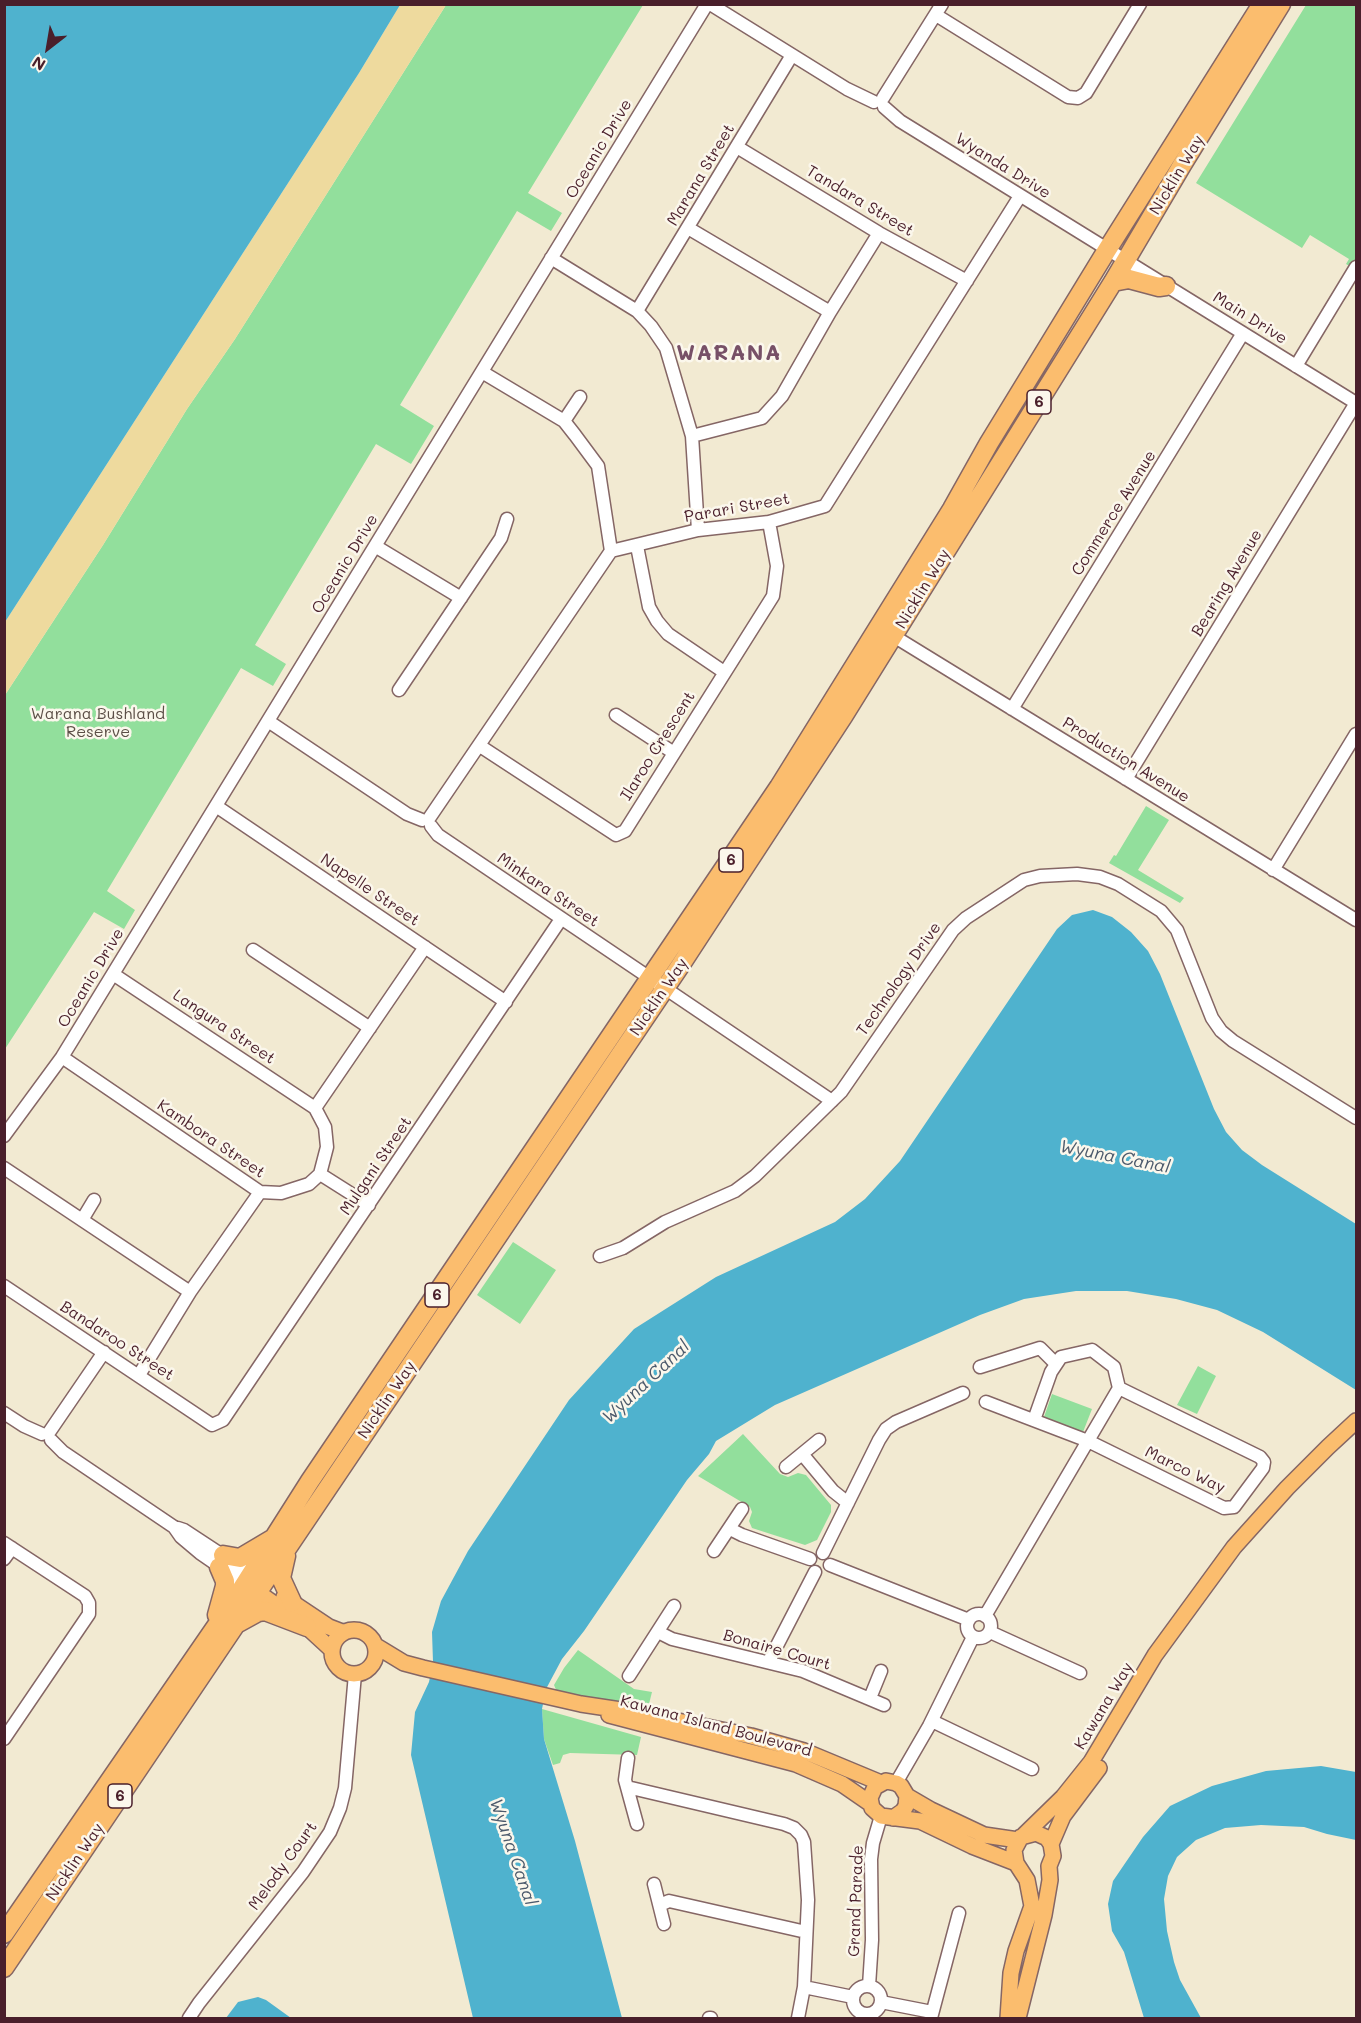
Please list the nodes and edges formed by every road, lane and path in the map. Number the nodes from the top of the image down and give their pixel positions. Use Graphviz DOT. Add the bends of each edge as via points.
graph roads {
  1 [pos="708,4"];
  2 [pos="1140,4"];
  3 [pos="1262,4"];
  4 [pos="1281,4"];
  5 [pos="939,10"];
  6 [pos="792,55"];
  7 [pos="880,102"];
  8 [pos="737,147"];
  9 [pos="1020,196"];
  10 [pos="688,228"];
  11 [pos="879,233"];
  12 [pos="1107,250"];
  13 [pos="551,258"];
  14 [pos="1126,261"];
  15 [pos="1356,267"];
  16 [pos="967,281"];
  17 [pos="1113,282"];
  18 [pos="1166,286"];
  19 [pos="637,311"];
  20 [pos="830,312"];
  21 [pos="1243,333"];
  22 [pos="1296,366"];
  23 [pos="482,372"];
  24 [pos="580,397"];
  25 [pos="1356,403"];
  26 [pos="564,422"];
  27 [pos="692,436"];
  28 [pos="507,519"];
  29 [pos="769,522"];
  30 [pos="698,530"];
  31 [pos="375,546"];
  32 [pos="637,546"];
  33 [pos="611,551"];
  34 [pos="461,598"];
  35 [pos="879,626"];
  36 [pos="894,636"];
  37 [pos="724,672"];
  38 [pos="399,690"];
  39 [pos="1012,709"];
  40 [pos="616,715"];
  41 [pos="268,721"];
  42 [pos="1356,734"];
  43 [pos="480,746"];
  44 [pos="674,753"];
  45 [pos="1126,779"];
  46 [pos="216,806"];
  47 [pos="428,821"];
  48 [pos="1273,870"];
  49 [pos="561,918"];
  50 [pos="1356,920"];
  51 [pos="425,947"];
  52 [pos="253,950"];
  53 [pos="113,974"];
  54 [pos="649,979"];
  55 [pos="665,989"];
  56 [pos="506,1002"];
  57 [pos="370,1028"];
  58 [pos="62,1058"];
  59 [pos="832,1101"];
  60 [pos="315,1108"];
  61 [pos="1356,1118"];
  62 [pos="4,1136"];
  63 [pos="4,1168"];
  64 [pos="320,1174"];
  65 [pos="260,1192"];
  66 [pos="94,1200"];
  67 [pos="369,1205"];
  68 [pos="82,1220"];
  69 [pos="600,1256"];
  70 [pos="4,1286"];
  71 [pos="190,1292"];
  72 [pos="104,1352"];
  73 [pos="1056,1364"];
  74 [pos="980,1367"];
  75 [pos="139,1375"];
  76 [pos="1119,1388"];
  77 [pos="963,1393"];
  78 [pos="986,1402"];
  79 [pos="6,1417"];
  80 [pos="1034,1420"];
  81 [pos="1356,1421"];
  82 [pos="212,1425"];
  83 [pos="48,1435"];
  84 [pos="819,1440"];
  85 [pos="1088,1441"];
  86 [pos="803,1455"];
  87 [pos="786,1467"];
  88 [pos="848,1503"];
  89 [pos="742,1509"];
  90 [pos="730,1529"];
  91 [pos="282,1541"];
  92 [pos="7,1550"];
  93 [pos="714,1551"];
  94 [pos="823,1553"];
  95 [pos="810,1559"];
  96 [pos="221,1561"];
  97 [pos="830,1565"];
  98 [pos="815,1572"];
  99 [pos="254,1583"];
  100 [pos="1205,1587"];
  101 [pos="291,1602"];
  102 [pos="674,1606"];
  103 [pos="985,1616"];
  104 [pos="969,1620"];
  105 [pos="236,1624"];
  106 [pos="216,1626"];
  107 [pos="307,1627"];
  108 [pos="342,1632"];
  109 [pos="658,1632"];
  110 [pos="990,1632"];
  111 [pos="973,1637"];
  112 [pos="376,1646"];
  113 [pos="332,1650"];
  114 [pos="769,1661"];
  115 [pos="404,1664"];
  116 [pos="881,1671"];
  117 [pos="362,1672"];
  118 [pos="1080,1673"];
  119 [pos="629,1676"];
  120 [pos="870,1698"];
  121 [pos="581,1704"];
  122 [pos="884,1705"];
  123 [pos="932,1721"];
  124 [pos="4,1739"];
  125 [pos="628,1758"];
  126 [pos="1032,1769"];
  127 [pos="889,1783"];
  128 [pos="627,1787"];
  129 [pos="907,1796"];
  130 [pos="871,1804"];
  131 [pos="887,1817"];
  132 [pos="638,1824"];
  133 [pos="1021,1837"];
  134 [pos="1051,1844"];
  135 [pos="1018,1866"];
  136 [pos="1049,1866"];
  137 [pos="654,1884"];
  138 [pos="660,1905"];
  139 [pos="959,1913"];
  140 [pos="664,1924"];
  141 [pos="806,1932"];
  142 [pos="4,1934"];
  143 [pos="4,1968"];
  144 [pos="869,1986"];
  145 [pos="804,1987"];
  146 [pos="853,1997"];
  147 [pos="881,2002"];
  148 [pos="932,2015"];
  149 [pos="864,2016"];
  150 [pos="189,2019"];
  151 [pos="798,2019"];
  152 [pos="1008,2019"];
  153 [pos="1018,2019"];
  1 -- 6 [label="street, Wyanda Drive"];
  1 -- 13 [label="street, Oceanic Drive"];
  2 -- 5 [label="street" via="1086,93 1078,98 1068,97"];
  3 -- 12 [label="highway, Nicklin Way / 6"];
  4 -- 14 [label="highway, Nicklin Way / 6"];
  5 -- 7 [label="street"];
  6 -- 7 [label="street, Wyanda Drive" via="861,97"];
  6 -- 8 [label="street, Marana Street"];
  7 -- 9 [label="street, Wyanda Drive" via="900,122"];
  8 -- 10 [label="street, Marana Street"];
  8 -- 11 [label="street, Tandara Street"];
  9 -- 12 [label="street, Wyanda Drive"];
  9 -- 16 [label="street, Parari Street"];
  10 -- 19 [label="street, Marana Street"];
  10 -- 20 [label="street"];
  11 -- 16 [label="street, Tandara Street"];
  11 -- 20 [label="street"];
  12 -- 14 [label="street, Wyanda Drive"];
  12 -- 35 [label="highway, Nicklin Way / 6"];
  13 -- 19 [label="street"];
  13 -- 23 [label="street, Oceanic Drive"];
  14 -- 17 [label="highway, Nicklin Way / 6"];
  14 -- 18 [label="street, Main Drive"];
  15 -- 22 [label="street"];
  16 -- 29 [label="street, Parari Street" via="825,506"];
  17 -- 18 [label="highway" via="1129,279"];
  17 -- 36 [label="highway, Nicklin Way / 6"];
  18 -- 21 [label="street, Main Drive"];
  19 -- 27 [label="street" via="666,348"];
  20 -- 27 [label="street" via="782,396 762,418"];
  21 -- 22 [label="street, Main Drive"];
  21 -- 39 [label="street, Commerce Avenue"];
  22 -- 25 [label="street, Main Drive"];
  23 -- 26 [label="street"];
  23 -- 31 [label="street, Oceanic Drive"];
  24 -- 26 [label="street"];
  25 -- 45 [label="street, Bearing Avenue"];
  26 -- 33 [label="street" via="598,466"];
  27 -- 30 [label="street"];
  28 -- 34 [label="street" via="501,538"];
  29 -- 30 [label="street, Parari Street"];
  29 -- 37 [label="street, Ilaroo Crescent" via="777,566 772,596"];
  30 -- 32 [label="street, Parari Street"];
  31 -- 34 [label="street"];
  31 -- 41 [label="street, Oceanic Drive"];
  32 -- 33 [label="street, Parari Street"];
  32 -- 37 [label="street" via="649,607 657,621 668,634"];
  33 -- 43 [label="street"];
  34 -- 38 [label="street"];
  35 -- 36 [label="street, Production Avenue"];
  35 -- 54 [label="highway, Nicklin Way / 6" via="779,787"];
  36 -- 39 [label="street, Production Avenue"];
  36 -- 55 [label="highway, Nicklin Way / 6"];
  37 -- 44 [label="street, Ilaroo Crescent"];
  39 -- 45 [label="street, Production Avenue"];
  40 -- 44 [label="street"];
  41 -- 46 [label="street, Oceanic Drive"];
  41 -- 47 [label="street, Minkara Street" via="408,814"];
  42 -- 48 [label="street"];
  43 -- 44 [label="street, Ilaroo Crescent" via="616,836 625,831"];
  43 -- 47 [label="street"];
  45 -- 48 [label="street, Production Avenue"];
  46 -- 51 [label="street, Napelle Street"];
  46 -- 53 [label="street, Oceanic Drive"];
  47 -- 49 [label="street, Minkara Street" via="438,835"];
  48 -- 50 [label="street, Production Avenue"];
  49 -- 54 [label="street, Minkara Street"];
  49 -- 56 [label="street, Mulgani Street"];
  51 -- 56 [label="street, Napelle Street"];
  51 -- 57 [label="street"];
  52 -- 57 [label="street"];
  53 -- 58 [label="street, Oceanic Drive"];
  53 -- 60 [label="street, Langura Street"];
  54 -- 55 [label="street, Minkara Street"];
  54 -- 91 [label="highway, Nicklin Way / 6" via="310,1481"];
  55 -- 59 [label="street, Minkara Street"];
  55 -- 91 [label="highway, Nicklin Way / 6"];
  56 -- 67 [label="street, Mulgani Street"];
  57 -- 60 [label="street"];
  58 -- 62 [label="street, Oceanic Drive"];
  58 -- 65 [label="street, Kambora Street"];
  59 -- 61 [label="street, Technology Drive" via="953,930 1024,880 1077,874 1100,876 1161,911 1177,930 1212,1018 1221,1031"];
  59 -- 69 [label="street, Technology Drive" via="735,1191"];
  60 -- 64 [label="street" via="325,1127 327,1147"];
  63 -- 68 [label="street"];
  64 -- 65 [label="street, Kambora Street" via="309,1184 281,1193"];
  64 -- 67 [label="street"];
  65 -- 71 [label="street"];
  66 -- 68 [label="street"];
  67 -- 82 [label="street, Mulgani Street" via="223,1420"];
  68 -- 71 [label="street"];
  70 -- 72 [label="street, Bandaroo Street"];
  71 -- 75 [label="street"];
  72 -- 75 [label="street, Bandaroo Street"];
  72 -- 83 [label="street"];
  73 -- 74 [label="street" via="1040,1348"];
  73 -- 76 [label="street" via="1061,1357 1092,1350 1114,1367"];
  73 -- 80 [label="street"];
  75 -- 82 [label="street, Bandaroo Street"];
  76 -- 85 [label="street"];
  76 -- 85 [label="street, Marco Way" via="1260,1457 1263,1468 1234,1507 1224,1508"];
  77 -- 88 [label="street" via="886,1430"];
  78 -- 80 [label="street"];
  79 -- 83 [label="street"];
  80 -- 85 [label="street"];
  81 -- 100 [label="main road, Kawana Way" via="1287,1488 1234,1547"];
  83 -- 96 [label="street" via="63,1452 184,1530"];
  84 -- 86 [label="street"];
  85 -- 103 [label="street"];
  86 -- 87 [label="street"];
  86 -- 88 [label="street"];
  88 -- 94 [label="street"];
  89 -- 90 [label="street"];
  90 -- 93 [label="street"];
  90 -- 95 [label="street"];
  91 -- 96 [label="highway" via="240,1558"];
  91 -- 99 [label="highway, Nicklin Way / 6"];
  91 -- 101 [label="highway" via="281,1578"];
  92 -- 124 [label="street" via="85,1596 89,1614"];
  94 -- 95 [label="street"];
  94 -- 97 [label="street"];
  95 -- 98 [label="street" via="809,1565"];
  96 -- 99 [label="street"];
  96 -- 106 [label="highway" via="225,1586"];
  97 -- 98 [label="street" via="824,1572"];
  97 -- 104 [label="street"];
  98 -- 114 [label="street"];
  99 -- 101 [label="main road"];
  99 -- 105 [label="highway, Nicklin Way / 6"];
  99 -- 106 [label="highway, Nicklin Way / 6"];
  99 -- 107 [label="main road"];
  100 -- 133 [label="main road, Kawana Way" via="1155,1656 1091,1762 1063,1797"];
  100 -- 134 [label="main road, Kawana Way" via="1106,1758 1062,1816"];
  101 -- 108 [label="main road"];
  102 -- 109 [label="street"];
  103 -- 104 [label="street" via="978,1614"];
  103 -- 110 [label="street" via="991,1625"];
  104 -- 111 [label="street" via="968,1631"];
  105 -- 107 [label="highway" via="265,1611"];
  105 -- 143 [label="highway, Nicklin Way / 6"];
  106 -- 142 [label="highway, Nicklin Way / 6"];
  107 -- 113 [label="main road"];
  108 -- 112 [label="main road" via="363,1631"];
  108 -- 113 [label="main road"];
  109 -- 114 [label="street, Bonaire Court" via="672,1639"];
  109 -- 119 [label="street"];
  110 -- 111 [label="street" via="981,1638"];
  110 -- 118 [label="street"];
  111 -- 123 [label="street"];
  112 -- 115 [label="main road, Kawana Island Boulevard"];
  112 -- 117 [label="main road" via="375,1662"];
  113 -- 117 [label="main road" via="334,1662 343,1671"];
  114 -- 120 [label="street, Bonaire Court"];
  115 -- 117 [label="main road, Kawana Island Boulevard"];
  115 -- 121 [label="main road, Kawana Island Boulevard"];
  116 -- 120 [label="street"];
  117 -- 150 [label="street, Melody Court" via="345,1788 330,1832"];
  120 -- 122 [label="street, Bonaire Court"];
  121 -- 127 [label="main road, Kawana Island Boulevard" via="751,1736"];
  121 -- 130 [label="main road, Kawana Island Boulevard" via="631,1722 796,1764 842,1784"];
  123 -- 126 [label="street"];
  123 -- 127 [label="street"];
  125 -- 128 [label="street"];
  127 -- 129 [label="main road" via="905,1790"];
  127 -- 130 [label="main road" via="872,1792"];
  128 -- 132 [label="street"];
  128 -- 141 [label="street" via="794,1828 804,1842"];
  129 -- 131 [label="main road" via="903,1811"];
  129 -- 133 [label="main road" via="984,1835"];
  130 -- 131 [label="main road" via="876,1813"];
  131 -- 135 [label="main road" via="920,1821"];
  131 -- 144 [label="street, Grand Parade" via="873,1843 871,1859"];
  133 -- 134 [label="main road" via="1036,1833"];
  133 -- 135 [label="main road" via="1014,1850"];
  134 -- 136 [label="main road" via="1053,1856"];
  135 -- 136 [label="main road" via="1037,1873"];
  135 -- 152 [label="main road" via="1028,1880 1032,1906 1011,1973"];
  136 -- 153 [label="main road" via="1044,1915"];
  137 -- 138 [label="street"];
  138 -- 140 [label="street"];
  138 -- 141 [label="street" via="669,1901"];
  139 -- 148 [label="street"];
  141 -- 145 [label="street"];
  144 -- 146 [label="street" via="857,1990"];
  144 -- 147 [label="street" via="879,1993"];
  145 -- 146 [label="street"];
  145 -- 151 [label="street"];
  146 -- 149 [label="street" via="856,2010"];
  147 -- 148 [label="street"];
  147 -- 149 [label="street" via="875,2012"];
}
